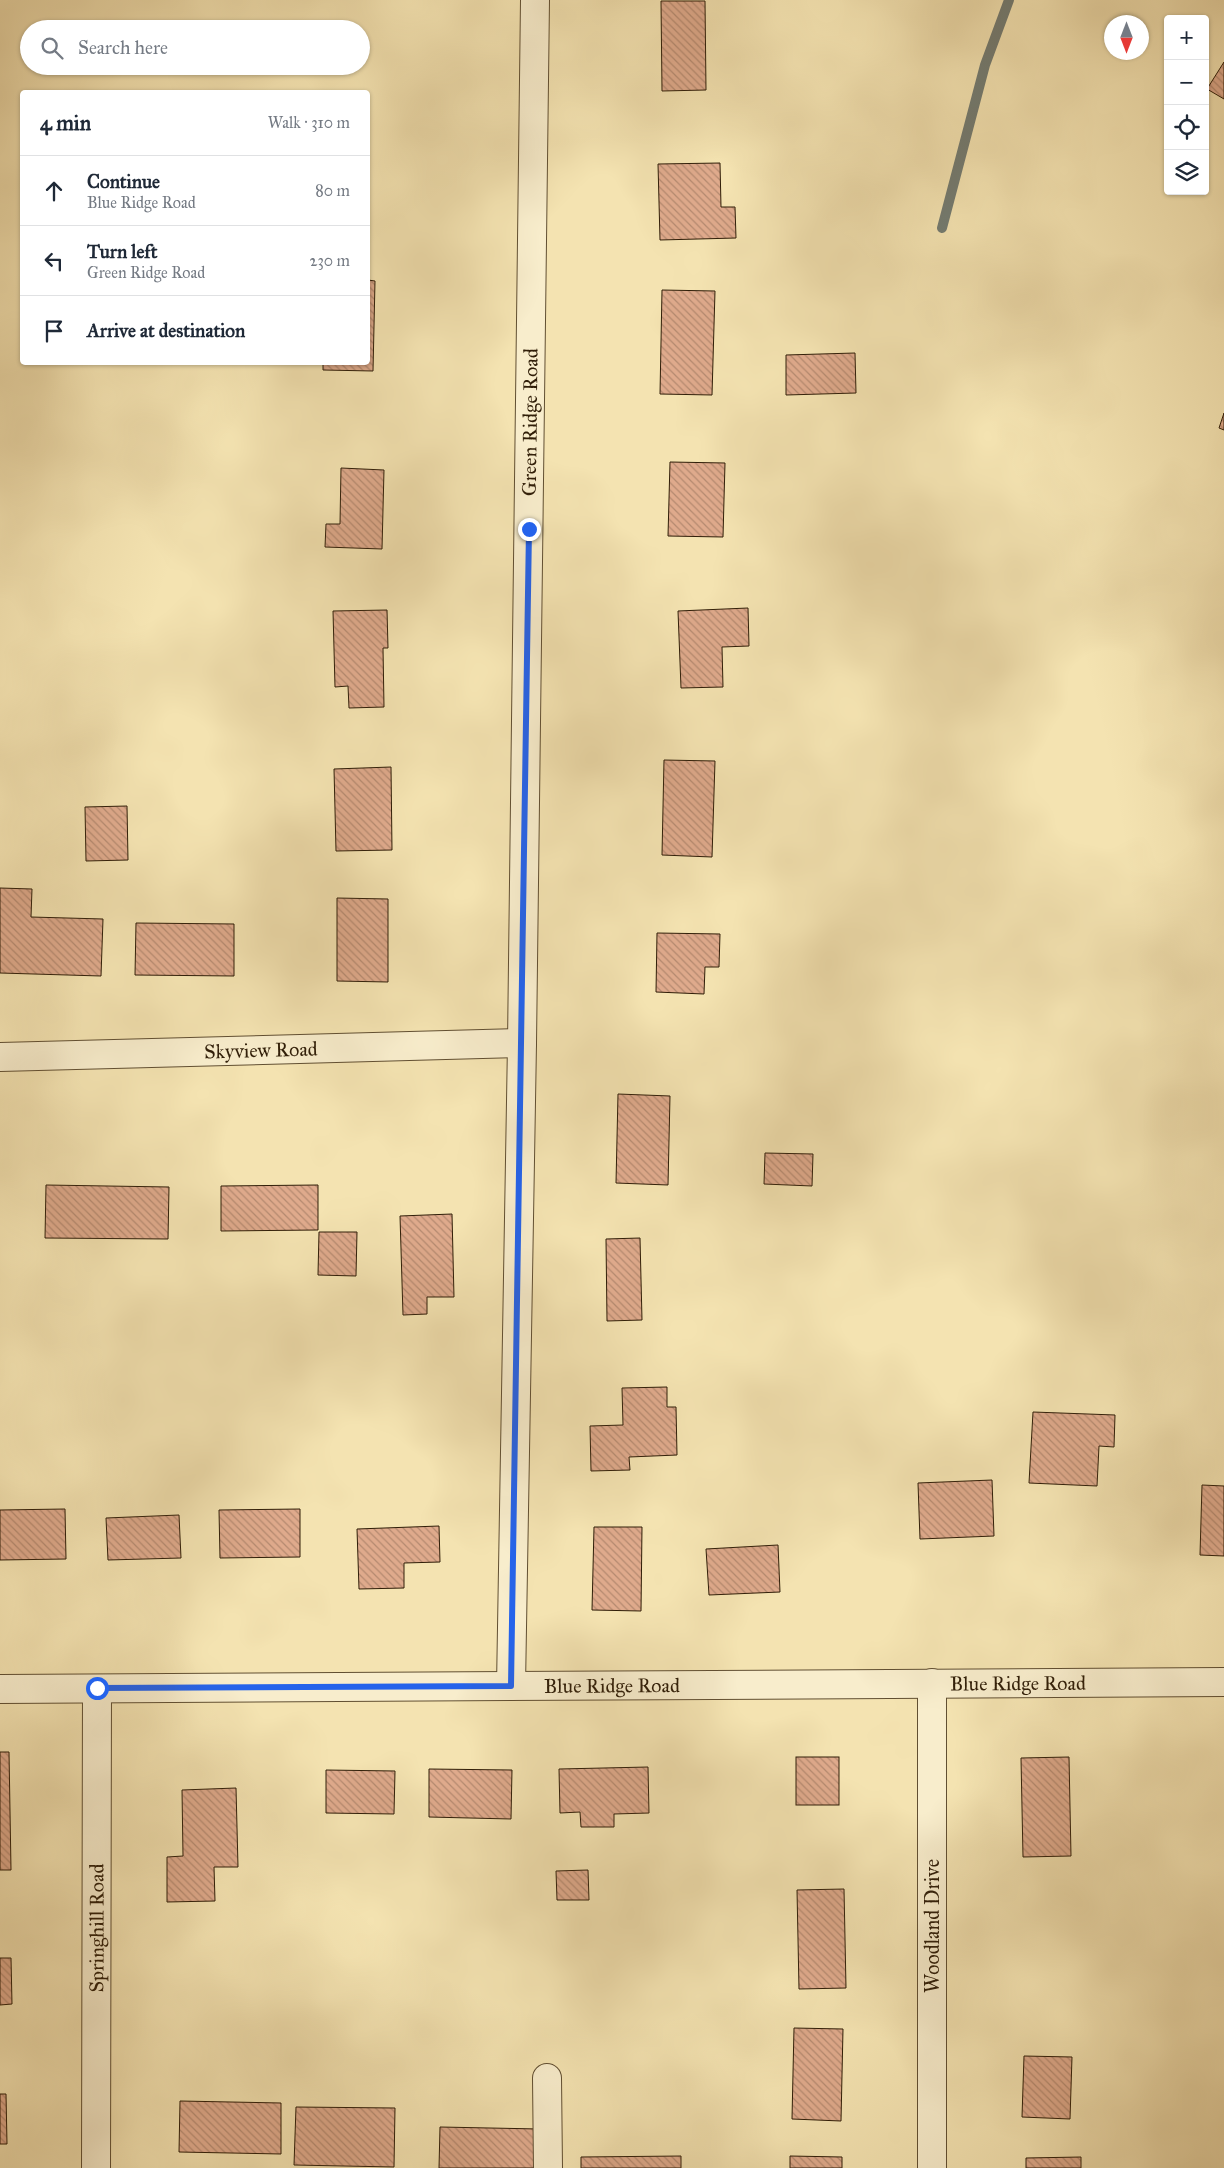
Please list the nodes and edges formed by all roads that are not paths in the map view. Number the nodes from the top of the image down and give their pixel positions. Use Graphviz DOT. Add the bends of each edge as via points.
graph roads {
  1 [pos="535,0"];
  2 [pos="522,1043"];
  3 [pos="0,1057"];
  4 [pos="1224,1682"];
  5 [pos="932,1684"];
  6 [pos="511,1686"];
  7 [pos="97,1688"];
  8 [pos="0,1689"];
  9 [pos="547,2078"];
  10 [pos="96,2168"];
  11 [pos="548,2168"];
  12 [pos="932,2168"];
  1 -- 2 [label="street, Green Ridge Road"];
  2 -- 3 [label="street, Skyview Road"];
  2 -- 6 [label="street, Green Ridge Road"];
  4 -- 5 [label="street, Blue Ridge Road"];
  5 -- 6 [label="street, Blue Ridge Road"];
  5 -- 12 [label="street, Woodland Drive"];
  6 -- 7 [label="street, Blue Ridge Road"];
  7 -- 8 [label="street, Blue Ridge Road"];
  7 -- 10 [label="street, Springhill Road"];
  9 -- 11 [label="street"];
}
